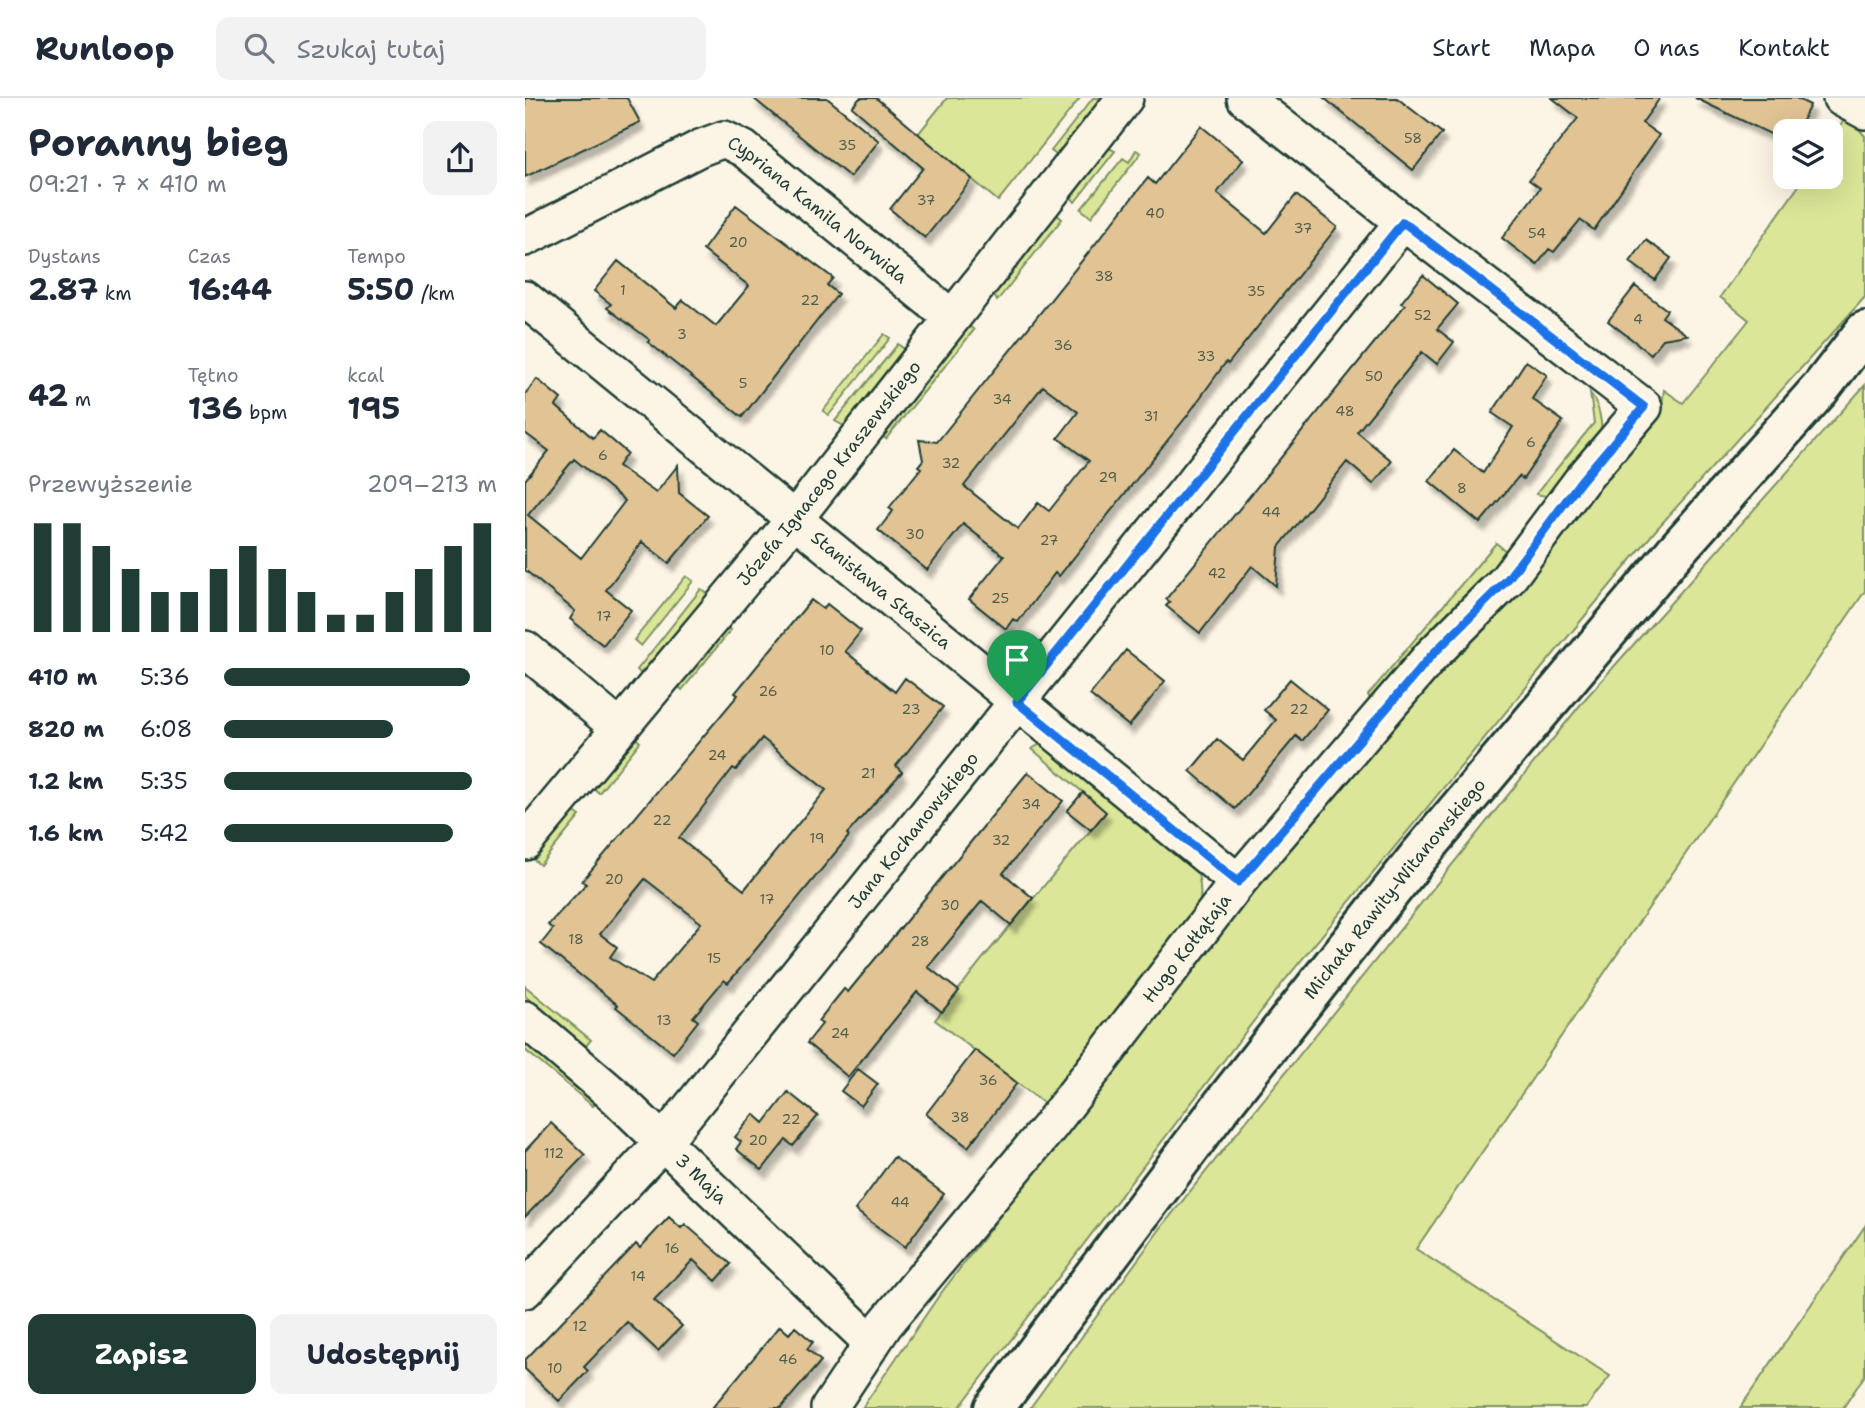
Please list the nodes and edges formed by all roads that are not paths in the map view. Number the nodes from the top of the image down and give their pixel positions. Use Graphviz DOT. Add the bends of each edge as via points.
graph roads {
  1 [pos="1125,98"];
  2 [pos="1245,98"];
  3 [pos="1841,98"];
  4 [pos="1865,111"];
  5 [pos="1403,222"];
  6 [pos="525,238"];
  7 [pos="525,299"];
  8 [pos="951,317"];
  9 [pos="1865,331"];
  10 [pos="1865,346"];
  11 [pos="1820,389"];
  12 [pos="793,521"];
  13 [pos="525,649"];
  14 [pos="1017,702"];
  15 [pos="619,728"];
  16 [pos="525,842"];
  17 [pos="1238,882"];
  18 [pos="525,1019"];
  19 [pos="663,1142"];
  20 [pos="525,1290"];
  21 [pos="873,1343"];
  22 [pos="829,1408"];
  23 [pos="994,1408"];
  1 -- 8 [label="street, Józefa Ignacego Kraszewskiego"];
  2 -- 5 [label="street"];
  3 -- 4 [label="street"];
  5 -- 14 [label="street, Jana Kochanowskiego"];
  5 -- 17 [label="street, Hugo Kołłątaja" via="1644,407 1507,580 1431,656"];
  6 -- 8 [label="street, Cypriana Kamila Norwida" via="724,139 744,149"];
  7 -- 12 [label="street, Stanisława Staszica"];
  8 -- 12 [label="street, Józefa Ignacego Kraszewskiego"];
  9 -- 11 [label="main road, Michała Rawity-Witanowskiego"];
  10 -- 11 [label="main road, Michała Rawity-Witanowskiego"];
  11 -- 23 [label="main road, Michała Rawity-Witanowskiego" via="1674,553 1418,857 1223,1104"];
  12 -- 14 [label="street, Stanisława Staszica"];
  12 -- 15 [label="street, Józefa Ignacego Kraszewskiego"];
  13 -- 15 [label="street"];
  14 -- 17 [label="street, Stanisława Staszica"];
  14 -- 19 [label="street, Jana Kochanowskiego"];
  15 -- 16 [label="street, Józefa Ignacego Kraszewskiego"];
  17 -- 21 [label="street, Hugo Kołłątaja" via="1050,1126"];
  18 -- 19 [label="street, 3 Maja"];
  19 -- 20 [label="street, Jana Kochanowskiego"];
  19 -- 21 [label="street, 3 Maja"];
  21 -- 22 [label="street, Hugo Kołłątaja"];
}
